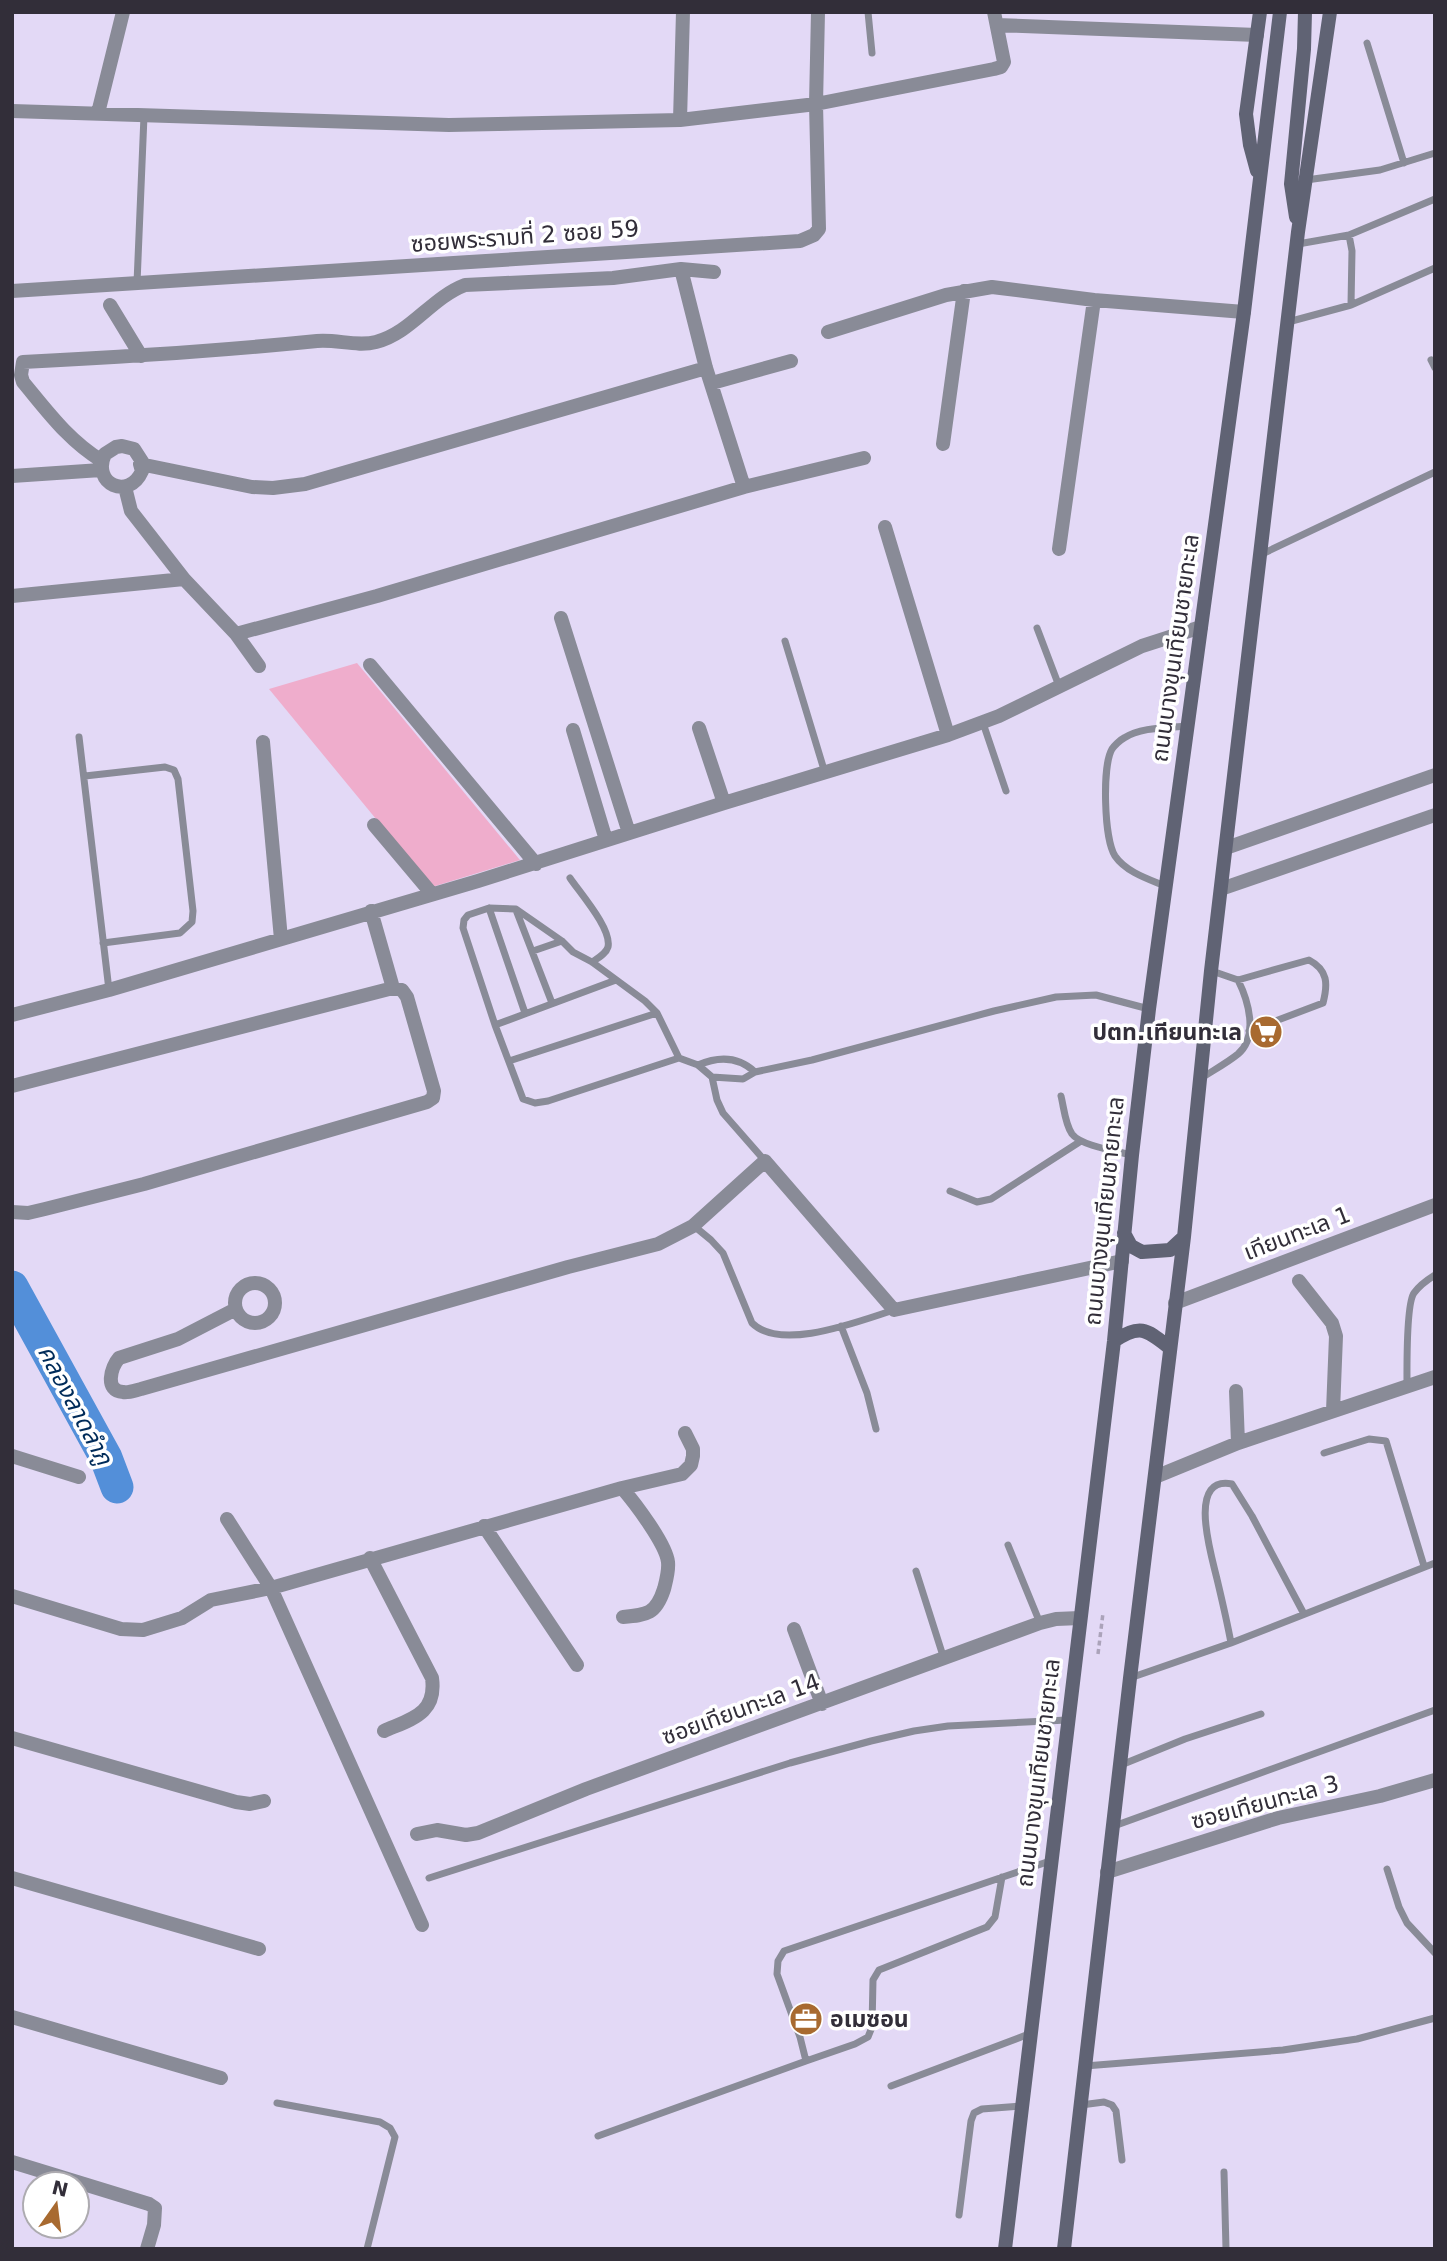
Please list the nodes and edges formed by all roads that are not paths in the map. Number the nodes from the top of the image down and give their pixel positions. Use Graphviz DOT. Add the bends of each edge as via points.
graph roads {
  1 [pos="123,12"];
  2 [pos="683,12"];
  3 [pos="818,12"];
  4 [pos="868,12"];
  5 [pos="1260,12"];
  6 [pos="1280,12"];
  7 [pos="1305,12"];
  8 [pos="1329,12"];
  9 [pos="996,19"];
  10 [pos="1257,35"];
  11 [pos="1367,43"];
  12 [pos="872,53"];
  13 [pos="816,104"];
  14 [pos="12,111"];
  15 [pos="98,113"];
  16 [pos="144,116"];
  17 [pos="680,120"];
  18 [pos="1435,153"];
  19 [pos="1404,163"];
  20 [pos="1259,179"];
  21 [pos="1306,180"];
  22 [pos="1435,199"];
  23 [pos="1349,235"];
  24 [pos="1298,238"];
  25 [pos="1435,268"];
  26 [pos="681,269"];
  27 [pos="714,272"];
  28 [pos="136,283"];
  29 [pos="12,291"];
  30 [pos="964,292"];
  31 [pos="1094,300"];
  32 [pos="110,305"];
  33 [pos="1351,306"];
  34 [pos="1244,312"];
  35 [pos="1288,322"];
  36 [pos="828,332"];
  37 [pos="141,356"];
  38 [pos="791,361"];
  39 [pos="18,362"];
  40 [pos="706,368"];
  41 [pos="712,383"];
  42 [pos="943,444"];
  43 [pos="863,458"];
  44 [pos="140,464"];
  45 [pos="102,465"];
  46 [pos="1435,472"];
  47 [pos="12,476"];
  48 [pos="125,487"];
  49 [pos="744,487"];
  50 [pos="886,527"];
  51 [pos="1059,550"];
  52 [pos="1262,554"];
  53 [pos="184,579"];
  54 [pos="12,596"];
  55 [pos="561,618"];
  56 [pos="1201,627"];
  57 [pos="1037,628"];
  58 [pos="236,634"];
  59 [pos="785,641"];
  60 [pos="370,665"];
  61 [pos="259,666"];
  62 [pos="1059,686"];
  63 [pos="983,723"];
  64 [pos="1187,726"];
  65 [pos="699,729"];
  66 [pos="573,730"];
  67 [pos="948,736"];
  68 [pos="79,737"];
  69 [pos="263,742"];
  70 [pos="825,773"];
  71 [pos="1435,775"];
  72 [pos="85,776"];
  73 [pos="1006,791"];
  74 [pos="724,803"];
  75 [pos="1435,815"];
  76 [pos="374,825"];
  77 [pos="629,833"];
  78 [pos="606,840"];
  79 [pos="1226,848"];
  80 [pos="536,864"];
  81 [pos="569,878"];
  82 [pos="1165,887"];
  83 [pos="1221,890"];
  84 [pos="432,894"];
  85 [pos="489,908"];
  86 [pos="516,909"];
  87 [pos="371,911"];
  88 [pos="281,939"];
  89 [pos="562,941"];
  90 [pos="103,943"];
  91 [pos="533,951"];
  92 [pos="592,962"];
  93 [pos="1211,971"];
  94 [pos="616,980"];
  95 [pos="1238,980"];
  96 [pos="393,988"];
  97 [pos="109,990"];
  98 [pos="552,1003"];
  99 [pos="1149,1009"];
  100 [pos="525,1013"];
  101 [pos="657,1013"];
  102 [pos="12,1015"];
  103 [pos="495,1025"];
  104 [pos="1248,1031"];
  105 [pos="679,1058"];
  106 [pos="509,1061"];
  107 [pos="698,1065"];
  108 [pos="755,1072"];
  109 [pos="712,1077"];
  110 [pos="1200,1079"];
  111 [pos="12,1086"];
  112 [pos="1061,1096"];
  113 [pos="1081,1141"];
  114 [pos="1132,1155"];
  115 [pos="765,1161"];
  116 [pos="950,1191"];
  117 [pos="1435,1205"];
  118 [pos="12,1212"];
  119 [pos="693,1226"];
  120 [pos="1124,1233"];
  121 [pos="1184,1237"];
  122 [pos="1122,1261"];
  123 [pos="1435,1276"];
  124 [pos="1299,1281"];
  125 [pos="1175,1303"];
  126 [pos="236,1310"];
  127 [pos="894,1310"];
  128 [pos="841,1326"];
  129 [pos="1114,1341"];
  130 [pos="1170,1348"];
  131 [pos="1435,1377"];
  132 [pos="1406,1385"];
  133 [pos="1236,1391"];
  134 [pos="1333,1411"];
  135 [pos="876,1429"];
  136 [pos="685,1433"];
  137 [pos="1238,1443"];
  138 [pos="1324,1453"];
  139 [pos="12,1455"];
  140 [pos="79,1477"];
  141 [pos="1155,1477"];
  142 [pos="622,1488"];
  143 [pos="227,1519"];
  144 [pos="484,1526"];
  145 [pos="1008,1545"];
  146 [pos="370,1559"];
  147 [pos="1435,1563"];
  148 [pos="1424,1566"];
  149 [pos="916,1571"];
  150 [pos="271,1588"];
  151 [pos="12,1596"];
  152 [pos="1304,1614"];
  153 [pos="623,1617"];
  154 [pos="1080,1619"];
  155 [pos="1040,1623"];
  156 [pos="794,1629"];
  157 [pos="1231,1643"];
  158 [pos="944,1658"];
  159 [pos="577,1665"];
  160 [pos="1130,1678"];
  161 [pos="822,1704"];
  162 [pos="1435,1710"];
  163 [pos="1261,1714"];
  164 [pos="1067,1720"];
  165 [pos="384,1731"];
  166 [pos="12,1738"];
  167 [pos="1121,1765"];
  168 [pos="1435,1780"];
  169 [pos="264,1801"];
  170 [pos="1113,1826"];
  171 [pos="417,1834"];
  172 [pos="1050,1861"];
  173 [pos="1387,1869"];
  174 [pos="1107,1872"];
  175 [pos="1002,1877"];
  176 [pos="12,1878"];
  177 [pos="429,1878"];
  178 [pos="422,1925"];
  179 [pos="259,1950"];
  180 [pos="1435,1953"];
  181 [pos="12,2017"];
  182 [pos="1435,2018"];
  183 [pos="1029,2034"];
  184 [pos="806,2061"];
  185 [pos="1085,2066"];
  186 [pos="221,2078"];
  187 [pos="891,2086"];
  188 [pos="277,2103"];
  189 [pos="1081,2105"];
  190 [pos="1021,2106"];
  191 [pos="598,2136"];
  192 [pos="1122,2160"];
  193 [pos="12,2162"];
  194 [pos="1224,2172"];
  195 [pos="959,2215"];
  196 [pos="147,2249"];
  197 [pos="367,2249"];
  198 [pos="1005,2249"];
  199 [pos="1064,2249"];
  200 [pos="1226,2249"];
  1 -- 15 [label="street"];
  2 -- 17 [label="street"];
  3 -- 13 [label="street, ซอยพระรามที่ 2 ซอย 59"];
  4 -- 12 [label="lane"];
  5 -- 10 [label="main road, ถนนบางขุนเทียนชายทะเล"];
  6 -- 20 [label="main road, ถนนบางขุนเทียนชายทะเล"];
  7 -- 24 [label="main road" via="1290,184"];
  8 -- 21 [label="main road"];
  9 -- 10 [label="street"];
  9 -- 13 [label="street" via="1004,62 1001,67"];
  10 -- 20 [label="main road, ถนนบางขุนเทียนชายทะเล" via="1246,114"];
  11 -- 19 [label="lane"];
  13 -- 17 [label="street"];
  13 -- 28 [label="street, ซอยพระรามที่ 2 ซอย 59" via="819,229 800,241"];
  14 -- 15 [label="street"];
  15 -- 16 [label="street"];
  16 -- 17 [label="street" via="449,125"];
  16 -- 28 [label="lane"];
  18 -- 19 [label="lane"];
  19 -- 21 [label="lane"];
  20 -- 34 [label="main road, ถนนบางขุนเทียนชายทะเล"];
  21 -- 24 [label="main road"];
  22 -- 23 [label="lane"];
  23 -- 24 [label="lane"];
  23 -- 33 [label="lane"];
  24 -- 35 [label="main road"];
  25 -- 33 [label="lane"];
  26 -- 27 [label="street"];
  26 -- 37 [label="street" via="613,278 466,285 443,296 407,327 374,343 321,340"];
  26 -- 40 [label="street"];
  28 -- 29 [label="street, ซอยพระรามที่ 2 ซอย 59"];
  30 -- 31 [label="street" via="992,287"];
  30 -- 36 [label="street"];
  30 -- 42 [label="street"];
  31 -- 34 [label="street"];
  31 -- 51 [label="street"];
  32 -- 37 [label="street"];
  33 -- 35 [label="lane"];
  34 -- 56 [label="main road, ถนนบางขุนเทียนชายทะเล"];
  35 -- 52 [label="main road"];
  37 -- 39 [label="street"];
  38 -- 41 [label="street"];
  39 -- 45 [label="street" via="23,382 70,438"];
  40 -- 41 [label="street"];
  40 -- 44 [label="street" via="305,484 253,487"];
  41 -- 49 [label="street"];
  43 -- 49 [label="street"];
  44 -- 45 [label="street" via="134,449 122,446 110,450"];
  44 -- 48 [label="street" via="139,479"];
  45 -- 47 [label="street"];
  45 -- 48 [label="street" via="110,483"];
  46 -- 52 [label="lane"];
  48 -- 53 [label="street" via="131,511"];
  49 -- 58 [label="street"];
  50 -- 67 [label="street"];
  52 -- 79 [label="main road"];
  53 -- 54 [label="street"];
  53 -- 58 [label="street"];
  55 -- 77 [label="street"];
  56 -- 62 [label="street" via="1142,646"];
  56 -- 64 [label="main road, ถนนบางขุนเทียนชายทะเล"];
  57 -- 62 [label="lane"];
  58 -- 61 [label="street"];
  59 -- 70 [label="lane"];
  60 -- 80 [label="street"];
  62 -- 63 [label="street"];
  63 -- 67 [label="street"];
  63 -- 73 [label="lane"];
  64 -- 82 [label="main road, ถนนบางขุนเทียนชายทะเล"];
  64 -- 82 [label="lane" via="1122,739 1112,749 1108,763 1105,821 1109,843 1132,871"];
  65 -- 74 [label="street"];
  66 -- 78 [label="street"];
  67 -- 70 [label="street"];
  68 -- 72 [label="lane"];
  69 -- 88 [label="street"];
  70 -- 74 [label="street"];
  71 -- 79 [label="street"];
  72 -- 90 [label="lane"];
  72 -- 90 [label="lane" via="174,770 193,911 192,922 180,933"];
  74 -- 77 [label="street"];
  75 -- 83 [label="street"];
  76 -- 84 [label="street"];
  77 -- 78 [label="street"];
  78 -- 80 [label="street"];
  79 -- 83 [label="main road"];
  80 -- 84 [label="street"];
  81 -- 92 [label="lane" via="604,926 608,940 604,954"];
  82 -- 99 [label="main road, ถนนบางขุนเทียนชายทะเล"];
  83 -- 93 [label="main road"];
  84 -- 87 [label="street"];
  85 -- 86 [label="lane"];
  85 -- 100 [label="lane"];
  85 -- 103 [label="lane" via="468,915 463,928"];
  86 -- 89 [label="lane"];
  86 -- 91 [label="lane"];
  87 -- 88 [label="street"];
  87 -- 96 [label="street"];
  88 -- 97 [label="street"];
  89 -- 91 [label="lane"];
  89 -- 92 [label="lane"];
  90 -- 97 [label="lane"];
  91 -- 98 [label="lane"];
  92 -- 94 [label="lane"];
  93 -- 95 [label="lane"];
  93 -- 110 [label="main road"];
  94 -- 98 [label="lane"];
  94 -- 101 [label="lane"];
  95 -- 104 [label="lane" via="1248,1004"];
  95 -- 104 [label="lane" via="1309,960 1324,972 1327,987 1323,1003"];
  96 -- 111 [label="street"];
  96 -- 118 [label="street" via="407,997 434,1091 427,1102 144,1184 28,1213"];
  97 -- 102 [label="street"];
  98 -- 100 [label="lane"];
  99 -- 108 [label="lane" via="1096,995 1056,997"];
  99 -- 114 [label="main road, ถนนบางขุนเทียนชายทะเล"];
  100 -- 103 [label="lane"];
  101 -- 105 [label="lane"];
  101 -- 106 [label="lane"];
  103 -- 106 [label="lane"];
  104 -- 110 [label="lane" via="1240,1052"];
  105 -- 106 [label="lane" via="535,1103 523,1099"];
  105 -- 107 [label="lane"];
  107 -- 108 [label="lane" via="714,1058 744,1062"];
  107 -- 109 [label="lane"];
  108 -- 109 [label="lane" via="743,1079"];
  109 -- 115 [label="lane" via="723,1113"];
  110 -- 121 [label="main road"];
  112 -- 113 [label="lane" via="1067,1124"];
  113 -- 114 [label="lane"];
  113 -- 116 [label="lane" via="991,1199 977,1202"];
  114 -- 120 [label="main road, ถนนบางขุนเทียนชายทะเล"];
  115 -- 119 [label="street"];
  115 -- 127 [label="street"];
  117 -- 125 [label="street, เทียนทะเล 1"];
  119 -- 126 [label="street" via="658,1244 141,1389 124,1393 112,1387 110,1376 119,1358 178,1339"];
  119 -- 128 [label="lane" via="723,1253 758,1330 775,1335 810,1334"];
  120 -- 121 [label="main road" via="1131,1246 1142,1252 1170,1250"];
  120 -- 122 [label="main road, ถนนบางขุนเทียนชายทะเล"];
  121 -- 125 [label="main road"];
  122 -- 127 [label="street"];
  122 -- 129 [label="main road, ถนนบางขุนเทียนชายทะเล"];
  123 -- 132 [label="lane" via="1412,1294"];
  124 -- 134 [label="street" via="1332,1323 1336,1336"];
  125 -- 130 [label="main road"];
  127 -- 128 [label="lane"];
  128 -- 135 [label="lane"];
  129 -- 130 [label="main road" via="1139,1330"];
  129 -- 154 [label="main road, ถนนบางขุนเทียนชายทะเล"];
  130 -- 141 [label="main road"];
  131 -- 132 [label="street"];
  132 -- 134 [label="street"];
  133 -- 137 [label="street"];
  134 -- 137 [label="street"];
  136 -- 142 [label="street" via="693,1449 691,1465 682,1474"];
  137 -- 141 [label="street"];
  138 -- 148 [label="lane" via="1370,1439 1386,1441"];
  139 -- 140 [label="street"];
  141 -- 160 [label="main road"];
  142 -- 144 [label="street"];
  142 -- 153 [label="street" via="664,1549 668,1563 658,1605 649,1613"];
  143 -- 150 [label="street"];
  144 -- 146 [label="street"];
  144 -- 159 [label="street"];
  145 -- 155 [label="lane"];
  146 -- 150 [label="street"];
  146 -- 165 [label="street" via="434,1690 429,1706"];
  147 -- 148 [label="lane"];
  148 -- 152 [label="lane"];
  149 -- 158 [label="lane"];
  150 -- 151 [label="street" via="211,1600 182,1618 143,1630 121,1629"];
  150 -- 178 [label="street"];
  152 -- 157 [label="lane"];
  152 -- 157 [label="lane" via="1232,1484 1215,1485 1205,1506 1206,1531"];
  154 -- 155 [label="street, ซอยเทียนทะเล 14"];
  154 -- 164 [label="main road, ถนนบางขุนเทียนชายทะเล"];
  155 -- 158 [label="street, ซอยเทียนทะเล 14"];
  156 -- 161 [label="street"];
  157 -- 160 [label="lane"];
  158 -- 161 [label="street, ซอยเทียนทะเล 14"];
  160 -- 167 [label="main road"];
  161 -- 171 [label="street, ซอยเทียนทะเล 14" via="478,1833 438,1830"];
  162 -- 170 [label="lane"];
  163 -- 167 [label="lane"];
  164 -- 172 [label="main road, ถนนบางขุนเทียนชายทะเล"];
  164 -- 177 [label="lane" via="948,1726 871,1741"];
  166 -- 169 [label="street" via="236,1802"];
  167 -- 170 [label="main road"];
  168 -- 174 [label="street, ซอยเทียนทะเล 3" via="1278,1818"];
  170 -- 174 [label="main road"];
  172 -- 175 [label="lane"];
  172 -- 183 [label="main road, ถนนบางขุนเทียนชายทะเล"];
  173 -- 180 [label="lane" via="1407,1923"];
  174 -- 185 [label="main road"];
  175 -- 184 [label="lane" via="995,1917 987,1927 879,1970 873,1980 873,2027 868,2037"];
  175 -- 184 [label="lane" via="784,1951 777,1974"];
  176 -- 179 [label="street"];
  181 -- 186 [label="street"];
  182 -- 185 [label="lane" via="1357,2039 1283,2050"];
  183 -- 187 [label="lane"];
  183 -- 190 [label="main road, ถนนบางขุนเทียนชายทะเล"];
  184 -- 191 [label="lane"];
  185 -- 189 [label="main road"];
  188 -- 197 [label="lane" via="380,2122 396,2137"];
  189 -- 192 [label="lane" via="1112,2105"];
  189 -- 199 [label="main road"];
  190 -- 195 [label="lane" via="974,2113"];
  190 -- 198 [label="main road, ถนนบางขุนเทียนชายทะเล"];
  193 -- 196 [label="street" via="149,2204 156,2215"];
  194 -- 200 [label="lane"];
}
